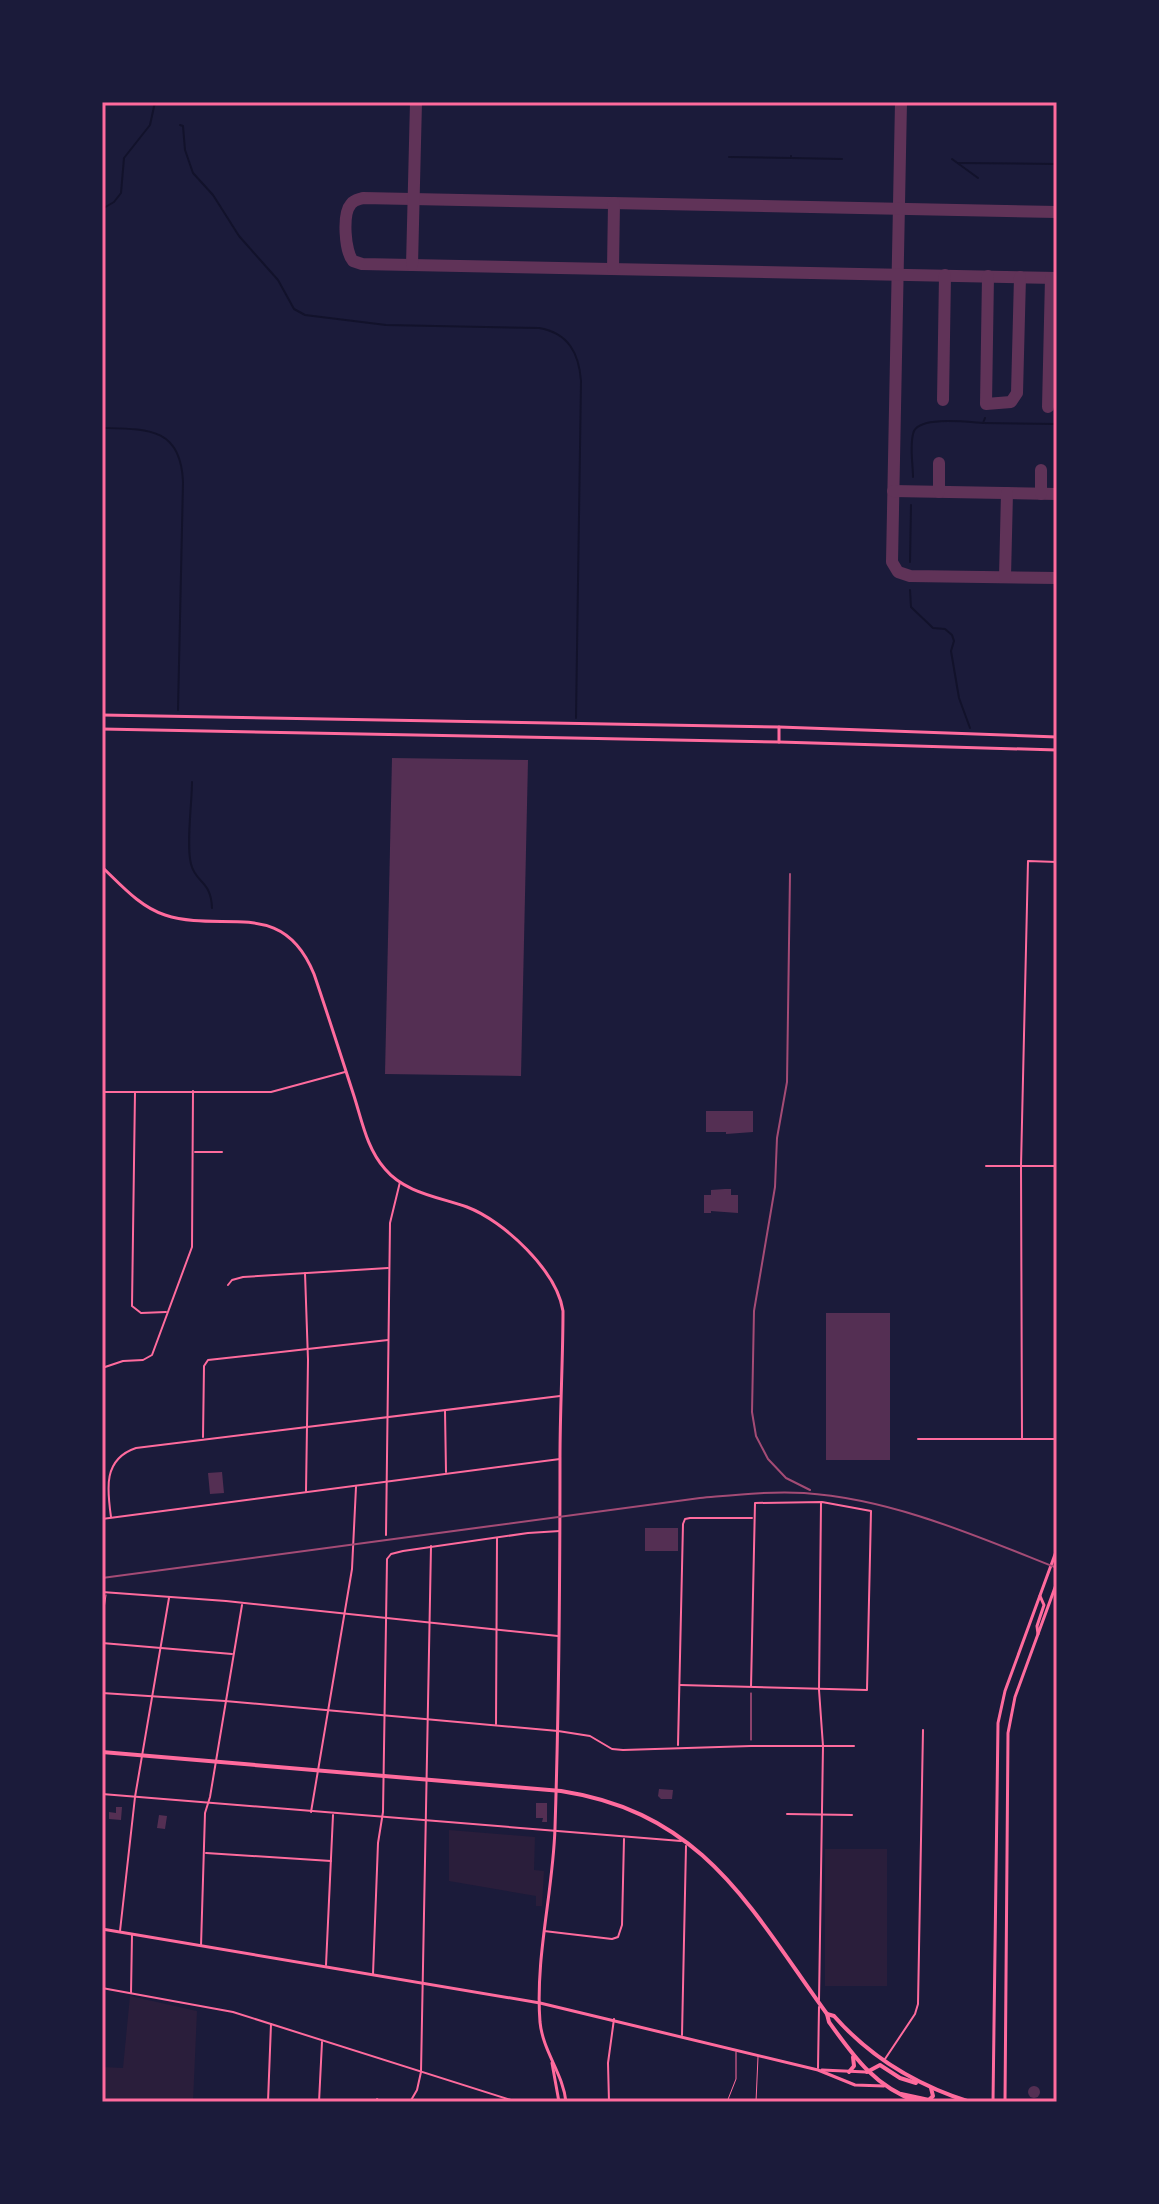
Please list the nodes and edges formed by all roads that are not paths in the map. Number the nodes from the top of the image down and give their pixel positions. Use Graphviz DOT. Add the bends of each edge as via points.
graph roads {
  1 [pos="102,715"];
  2 [pos="779,727"];
  3 [pos="102,729"];
  4 [pos="1057,737"];
  5 [pos="779,742"];
  6 [pos="1057,750"];
  7 [pos="1057,862"];
  8 [pos="102,867"];
  9 [pos="346,1071"];
  10 [pos="193,1091"];
  11 [pos="102,1092"];
  12 [pos="135,1092"];
  13 [pos="194,1152"];
  14 [pos="222,1152"];
  15 [pos="986,1166"];
  16 [pos="1021,1166"];
  17 [pos="1057,1166"];
  18 [pos="400,1182"];
  19 [pos="201,1216"];
  20 [pos="193,1217"];
  21 [pos="389,1268"];
  22 [pos="305,1273"];
  23 [pos="228,1285"];
  24 [pos="169,1312"];
  25 [pos="388,1340"];
  26 [pos="307,1349"];
  27 [pos="102,1368"];
  28 [pos="561,1396"];
  29 [pos="445,1410"];
  30 [pos="388,1416"];
  31 [pos="306,1426"];
  32 [pos="1022,1438"];
  33 [pos="203,1439"];
  34 [pos="918,1439"];
  35 [pos="1057,1439"];
  36 [pos="560,1459"];
  37 [pos="446,1474"];
  38 [pos="387,1482"];
  39 [pos="356,1485"];
  40 [pos="306,1492"];
  41 [pos="822,1502"];
  42 [pos="111,1517"];
  43 [pos="753,1518"];
  44 [pos="102,1519"];
  45 [pos="561,1531"];
  46 [pos="386,1535"];
  47 [pos="497,1537"];
  48 [pos="431,1546"];
  49 [pos="1057,1549"];
  50 [pos="1057,1582"];
  51 [pos="104,1592"];
  52 [pos="169,1596"];
  53 [pos="1040,1596"];
  54 [pos="243,1604"];
  55 [pos="344,1615"];
  56 [pos="103,1616"];
  57 [pos="386,1618"];
  58 [pos="431,1621"];
  59 [pos="496,1631"];
  60 [pos="560,1636"];
  61 [pos="1025,1636"];
  62 [pos="1037,1638"];
  63 [pos="102,1643"];
  64 [pos="159,1647"];
  65 [pos="233,1654"];
  66 [pos="680,1685"];
  67 [pos="751,1687"];
  68 [pos="819,1690"];
  69 [pos="102,1693"];
  70 [pos="151,1697"];
  71 [pos="225,1701"];
  72 [pos="327,1712"];
  73 [pos="384,1716"];
  74 [pos="429,1720"];
  75 [pos="496,1725"];
  76 [pos="923,1730"];
  77 [pos="558,1731"];
  78 [pos="823,1746"];
  79 [pos="854,1746"];
  80 [pos="677,1748"];
  81 [pos="102,1752"];
  82 [pos="142,1756"];
  83 [pos="216,1762"];
  84 [pos="318,1771"];
  85 [pos="384,1776"];
  86 [pos="428,1779"];
  87 [pos="556,1791"];
  88 [pos="102,1794"];
  89 [pos="135,1797"];
  90 [pos="208,1804"];
  91 [pos="311,1812"];
  92 [pos="333,1814"];
  93 [pos="787,1814"];
  94 [pos="822,1815"];
  95 [pos="852,1815"];
  96 [pos="381,1818"];
  97 [pos="426,1822"];
  98 [pos="555,1832"];
  99 [pos="624,1838"];
  100 [pos="996,1839"];
  101 [pos="1007,1839"];
  102 [pos="686,1841"];
  103 [pos="204,1853"];
  104 [pos="996,1854"];
  105 [pos="1007,1854"];
  106 [pos="331,1861"];
  107 [pos="995,1914"];
  108 [pos="1006,1914"];
  109 [pos="102,1929"];
  110 [pos="544,1931"];
  111 [pos="120,1932"];
  112 [pos="132,1934"];
  113 [pos="201,1946"];
  114 [pos="1006,1949"];
  115 [pos="994,1950"];
  116 [pos="326,1967"];
  117 [pos="373,1974"];
  118 [pos="423,1983"];
  119 [pos="102,1988"];
  120 [pos="130,1993"];
  121 [pos="540,2003"];
  122 [pos="819,2004"];
  123 [pos="827,2014"];
  124 [pos="614,2019"];
  125 [pos="271,2024"];
  126 [pos="682,2036"];
  127 [pos="322,2040"];
  128 [pos="736,2050"];
  129 [pos="759,2055"];
  130 [pos="852,2055"];
  131 [pos="883,2061"];
  132 [pos="552,2063"];
  133 [pos="818,2070"];
  134 [pos="421,2072"];
  135 [pos="849,2072"];
  136 [pos="866,2072"];
  137 [pos="922,2084"];
  138 [pos="884,2086"];
  139 [pos="931,2088"];
  140 [pos="487,2093"];
  141 [pos="898,2094"];
  142 [pos="268,2102"];
  143 [pos="319,2102"];
  144 [pos="410,2102"];
  145 [pos="486,2102"];
  146 [pos="517,2102"];
  147 [pos="559,2102"];
  148 [pos="566,2102"];
  149 [pos="609,2102"];
  150 [pos="727,2102"];
  151 [pos="756,2102"];
  152 [pos="918,2102"];
  153 [pos="970,2102"];
  154 [pos="993,2102"];
  155 [pos="1005,2102"];
  1 -- 2 [label="main road"];
  2 -- 4 [label="main road"];
  2 -- 5 [label="main road"];
  3 -- 5 [label="main road"];
  5 -- 6 [label="main road"];
  7 -- 16 [label="street" via="1028,861"];
  8 -- 9 [label="main road" via="163,915 258,923 289,939 311,968"];
  9 -- 10 [label="street" via="271,1092"];
  9 -- 18 [label="main road" via="373,1151"];
  10 -- 12 [label="street"];
  10 -- 13 [label="street"];
  11 -- 12 [label="street"];
  12 -- 24 [label="street" via="132,1306 141,1313"];
  13 -- 14 [label="street"];
  13 -- 20 [label="street"];
  15 -- 16 [label="street"];
  16 -- 17 [label="street"];
  16 -- 32 [label="street"];
  18 -- 21 [label="street" via="390,1223"];
  18 -- 28 [label="main road" via="483,1215 542,1265 562,1306"];
  19 -- 20 [label="street"];
  20 -- 24 [label="street" via="192,1247"];
  21 -- 22 [label="street"];
  21 -- 25 [label="street"];
  22 -- 23 [label="street" via="243,1277"];
  22 -- 26 [label="street"];
  24 -- 27 [label="street" via="148,1358"];
  25 -- 26 [label="street"];
  25 -- 30 [label="street"];
  26 -- 31 [label="street"];
  26 -- 33 [label="street" via="206,1361"];
  28 -- 29 [label="street"];
  28 -- 36 [label="main road"];
  29 -- 30 [label="street"];
  29 -- 37 [label="street"];
  30 -- 31 [label="street"];
  30 -- 38 [label="street"];
  31 -- 33 [label="street"];
  31 -- 40 [label="street"];
  32 -- 34 [label="street"];
  32 -- 35 [label="street"];
  33 -- 42 [label="street" via="123,1454 108,1481"];
  36 -- 37 [label="street"];
  36 -- 45 [label="main road"];
  37 -- 38 [label="street"];
  38 -- 39 [label="street"];
  38 -- 46 [label="street"];
  39 -- 40 [label="street"];
  39 -- 55 [label="street" via="355,1544"];
  40 -- 42 [label="street"];
  41 -- 43 [label="street" via="759,1502"];
  41 -- 68 [label="street"];
  41 -- 68 [label="street" via="871,1511 867,1690"];
  42 -- 44 [label="street"];
  43 -- 66 [label="street" via="685,1519"];
  43 -- 67 [label="street"];
  45 -- 47 [label="street"];
  45 -- 60 [label="main road"];
  47 -- 48 [label="street"];
  47 -- 59 [label="street"];
  48 -- 57 [label="street" via="387,1559"];
  48 -- 58 [label="street"];
  49 -- 53 [label="main road"];
  50 -- 62 [label="main road"];
  51 -- 52 [label="street"];
  51 -- 56 [label="lane"];
  52 -- 54 [label="street"];
  52 -- 64 [label="street"];
  53 -- 61 [label="main road"];
  53 -- 62 [label="main road" via="1044,1604"];
  54 -- 55 [label="street"];
  54 -- 65 [label="street"];
  55 -- 57 [label="street"];
  55 -- 72 [label="street"];
  57 -- 58 [label="street"];
  57 -- 73 [label="street"];
  58 -- 59 [label="street"];
  58 -- 74 [label="street"];
  59 -- 60 [label="street"];
  59 -- 75 [label="street"];
  60 -- 77 [label="main road"];
  61 -- 62 [label="main road"];
  61 -- 100 [label="main road" via="999,1717"];
  62 -- 101 [label="main road" via="1009,1725"];
  63 -- 64 [label="street"];
  64 -- 65 [label="street"];
  64 -- 70 [label="street"];
  65 -- 71 [label="street"];
  66 -- 67 [label="street"];
  66 -- 80 [label="street"];
  67 -- 68 [label="street"];
  68 -- 78 [label="street"];
  69 -- 70 [label="street"];
  70 -- 71 [label="street"];
  70 -- 82 [label="street"];
  71 -- 72 [label="street"];
  71 -- 83 [label="street"];
  72 -- 73 [label="street"];
  72 -- 84 [label="street"];
  73 -- 74 [label="street"];
  73 -- 85 [label="street"];
  74 -- 75 [label="street"];
  74 -- 86 [label="street"];
  75 -- 77 [label="street"];
  76 -- 131 [label="street" via="918,2004"];
  77 -- 80 [label="street" via="590,1736 612,1749"];
  77 -- 87 [label="main road"];
  78 -- 79 [label="street"];
  78 -- 80 [label="street"];
  78 -- 94 [label="street"];
  81 -- 82 [label="main road"];
  82 -- 83 [label="main road"];
  82 -- 89 [label="street"];
  83 -- 84 [label="main road"];
  83 -- 90 [label="street"];
  84 -- 85 [label="main road"];
  84 -- 91 [label="street"];
  85 -- 86 [label="main road"];
  85 -- 96 [label="street"];
  86 -- 87 [label="main road"];
  86 -- 97 [label="street"];
  87 -- 98 [label="main road"];
  87 -- 102 [label="main road" via="625,1807"];
  88 -- 89 [label="street"];
  89 -- 90 [label="street"];
  89 -- 111 [label="street"];
  90 -- 91 [label="street"];
  90 -- 103 [label="street"];
  91 -- 92 [label="street"];
  92 -- 96 [label="street"];
  92 -- 106 [label="street"];
  93 -- 94 [label="street"];
  94 -- 95 [label="street"];
  94 -- 122 [label="street"];
  96 -- 97 [label="street"];
  96 -- 117 [label="street"];
  97 -- 98 [label="street"];
  97 -- 118 [label="street"];
  98 -- 99 [label="street"];
  98 -- 110 [label="main road"];
  99 -- 102 [label="street"];
  99 -- 110 [label="street" via="618,1937"];
  100 -- 101 [label="main road"];
  100 -- 104 [label="main road"];
  101 -- 105 [label="main road"];
  102 -- 122 [label="main road" via="729,1881"];
  102 -- 126 [label="street"];
  103 -- 106 [label="street"];
  103 -- 113 [label="street"];
  104 -- 105 [label="main road"];
  104 -- 107 [label="main road"];
  105 -- 108 [label="main road"];
  106 -- 116 [label="street"];
  107 -- 108 [label="main road"];
  107 -- 115 [label="main road"];
  108 -- 114 [label="main road"];
  109 -- 111 [label="main road"];
  110 -- 121 [label="main road"];
  111 -- 112 [label="main road"];
  112 -- 113 [label="main road"];
  112 -- 120 [label="street"];
  113 -- 116 [label="main road"];
  114 -- 115 [label="main road"];
  114 -- 155 [label="main road"];
  115 -- 154 [label="main road"];
  116 -- 117 [label="main road"];
  117 -- 118 [label="main road"];
  118 -- 121 [label="main road"];
  118 -- 134 [label="street"];
  119 -- 120 [label="street"];
  120 -- 125 [label="street"];
  121 -- 124 [label="main road"];
  121 -- 132 [label="main road"];
  122 -- 123 [label="main road"];
  122 -- 133 [label="street"];
  123 -- 130 [label="main road"];
  123 -- 131 [label="main road"];
  124 -- 126 [label="main road"];
  124 -- 149 [label="street"];
  125 -- 127 [label="street"];
  125 -- 142 [label="street"];
  126 -- 128 [label="main road"];
  127 -- 134 [label="street"];
  127 -- 143 [label="street"];
  128 -- 129 [label="main road"];
  128 -- 150 [label="lane" via="736,2079"];
  129 -- 133 [label="main road"];
  129 -- 151 [label="lane"];
  130 -- 135 [label="main road"];
  130 -- 136 [label="main road"];
  131 -- 137 [label="main road"];
  132 -- 147 [label="main road"];
  132 -- 148 [label="main road"];
  133 -- 135 [label="main road"];
  133 -- 138 [label="main road" via="855,2085"];
  134 -- 140 [label="street"];
  134 -- 144 [label="street"];
  135 -- 136 [label="main road"];
  136 -- 137 [label="main road" via="880,2065"];
  136 -- 138 [label="main road"];
  137 -- 139 [label="main road"];
  138 -- 141 [label="main road"];
  139 -- 141 [label="main road" via="929,2100"];
  139 -- 153 [label="main road"];
  140 -- 145 [label="street"];
  140 -- 146 [label="street"];
  141 -- 152 [label="main road"];
}
